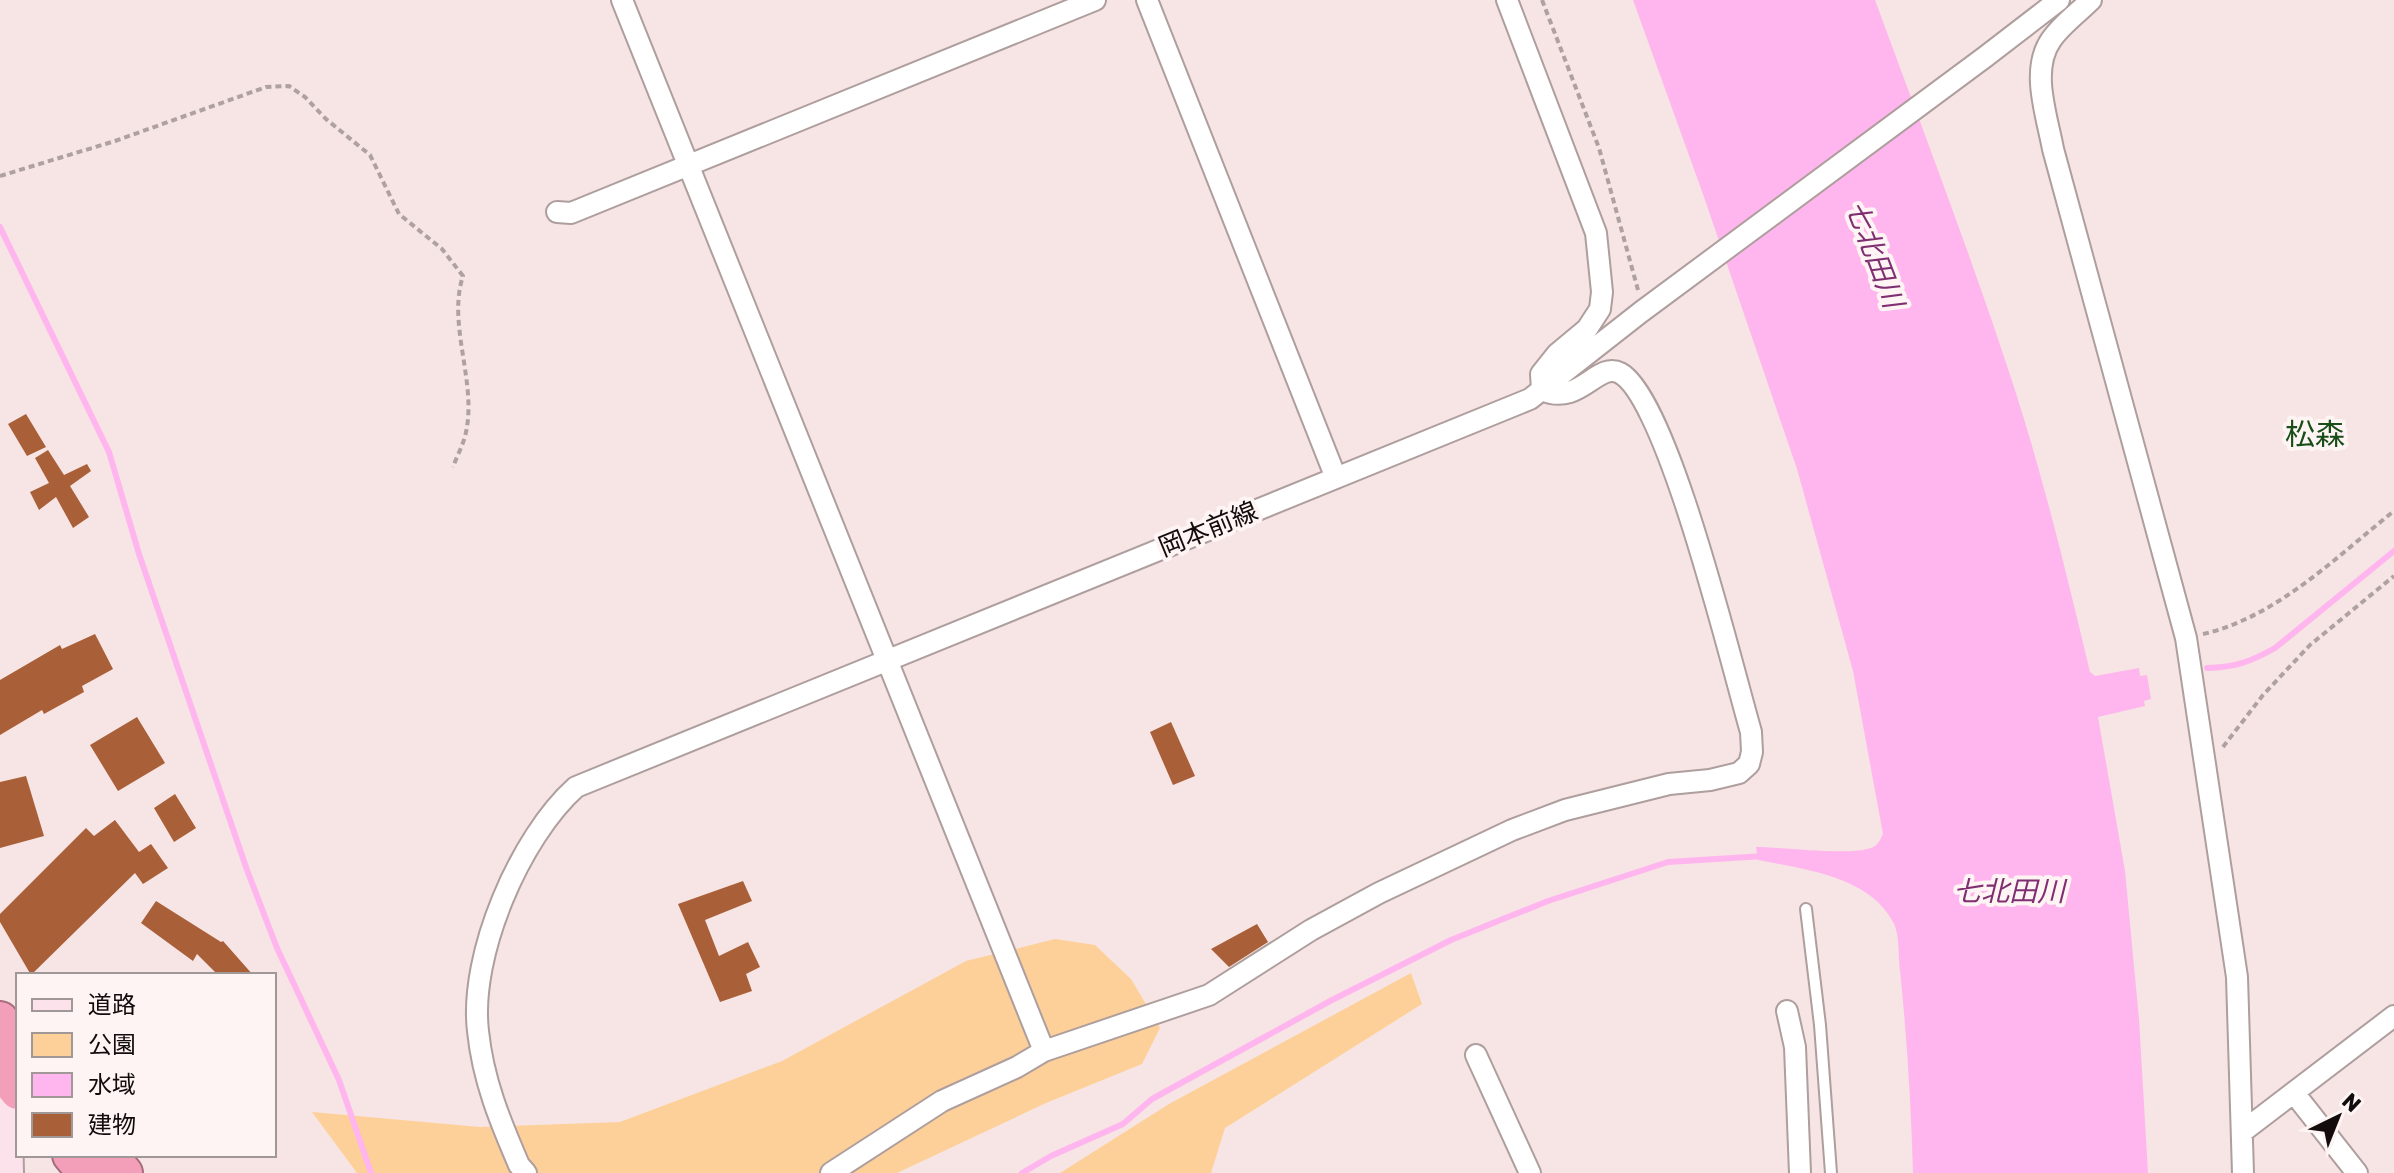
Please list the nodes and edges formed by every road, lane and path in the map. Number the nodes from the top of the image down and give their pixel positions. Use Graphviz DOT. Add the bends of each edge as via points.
graph roads {
  1 [pos="622,0"];
  2 [pos="1095,0"];
  3 [pos="1147,0"];
  4 [pos="1507,0"];
  5 [pos="1542,0"];
  6 [pos="2059,0"];
  7 [pos="2091,0"];
  8 [pos="688,165"];
  9 [pos="0,176"];
  10 [pos="557,212"];
  11 [pos="1641,312"];
  12 [pos="1536,394"];
  13 [pos="453,467"];
  14 [pos="1336,478"];
  15 [pos="2394,511"];
  16 [pos="2394,576"];
  17 [pos="2186,638"];
  18 [pos="887,659"];
  19 [pos="2204,758"];
  20 [pos="1806,909"];
  21 [pos="1787,1011"];
  22 [pos="2394,1016"];
  23 [pos="0,1020"];
  24 [pos="16,1041"];
  25 [pos="1044,1051"];
  26 [pos="1476,1055"];
  27 [pos="11,1077"];
  28 [pos="2294,1093"];
  29 [pos="2242,1132"];
  30 [pos="73,1157"];
  31 [pos="110,1157"];
  32 [pos="9,1173"];
  33 [pos="86,1173"];
  34 [pos="124,1173"];
  35 [pos="526,1173"];
  36 [pos="831,1173"];
  37 [pos="1530,1173"];
  38 [pos="1800,1173"];
  39 [pos="1831,1173"];
  40 [pos="2243,1173"];
  41 [pos="2357,1173"];
  1 -- 8 [label="street"];
  2 -- 8 [label="street"];
  3 -- 14 [label="street"];
  4 -- 12 [label="street" via="1596,233 1602,292 1600,309 1541,374"];
  5 -- 11 [label="path" via="1599,148"];
  6 -- 11 [label="street"];
  7 -- 17 [label="street" via="2052,39 2040,73 2053,149"];
  8 -- 10 [label="street" via="571,213"];
  8 -- 18 [label="street"];
  9 -- 13 [label="path" via="266,87 289,86 370,155 399,214 442,249 463,276 457,293 467,430"];
  11 -- 12 [label="street"];
  12 -- 14 [label="street, 岡本前線"];
  12 -- 25 [label="street" via="1572,392 1613,372 1644,400 1682,490 1751,732 1749,764 1739,773 1580,806 1512,830 1379,893 1209,995"];
  14 -- 18 [label="street, 岡本前線"];
  15 -- 17 [label="path" via="2278,602 2241,623"];
  16 -- 19 [label="path" via="2310,645 2221,750"];
  17 -- 19 [label="street"];
  18 -- 25 [label="street"];
  18 -- 35 [label="street, 岡本前線" via="593,778 561,800 536,834 491,933 481,973 477,1028 491,1100"];
  19 -- 29 [label="street" via="2237,977"];
  20 -- 39 [label="lane"];
  21 -- 38 [label="street" via="1795,1047"];
  22 -- 28 [label="street"];
  23 -- 24 [label="highway"];
  25 -- 36 [label="street" via="942,1101"];
  26 -- 37 [label="street"];
  27 -- 32 [label="street"];
  28 -- 29 [label="street"];
  28 -- 41 [label="street"];
  29 -- 40 [label="street"];
  30 -- 33 [label="highway"];
  31 -- 34 [label="highway"];
}
